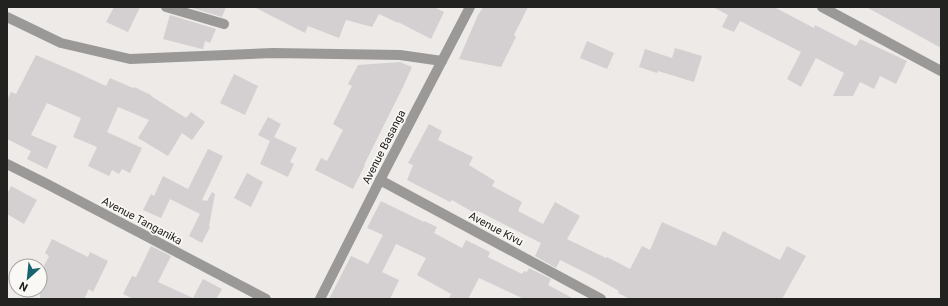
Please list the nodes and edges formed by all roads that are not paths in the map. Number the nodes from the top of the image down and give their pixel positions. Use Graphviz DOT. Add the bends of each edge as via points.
graph roads {
  1 [pos="166,7"];
  2 [pos="822,7"];
  3 [pos="467,8"];
  4 [pos="7,17"];
  5 [pos="224,24"];
  6 [pos="442,61"];
  7 [pos="941,71"];
  8 [pos="7,164"];
  9 [pos="380,180"];
  10 [pos="266,299"];
  11 [pos="320,299"];
  12 [pos="601,299"];
  1 -- 5 [label="street"];
  2 -- 7 [label="street"];
  3 -- 6 [label="street, Avenue Basanga"];
  4 -- 6 [label="street" via="61,43 130,59 273,53 400,56"];
  6 -- 9 [label="street, Avenue Basanga"];
  8 -- 10 [label="street, Avenue Tanganika"];
  9 -- 11 [label="street, Avenue Basanga"];
  9 -- 12 [label="street, Avenue Kivu"];
}
